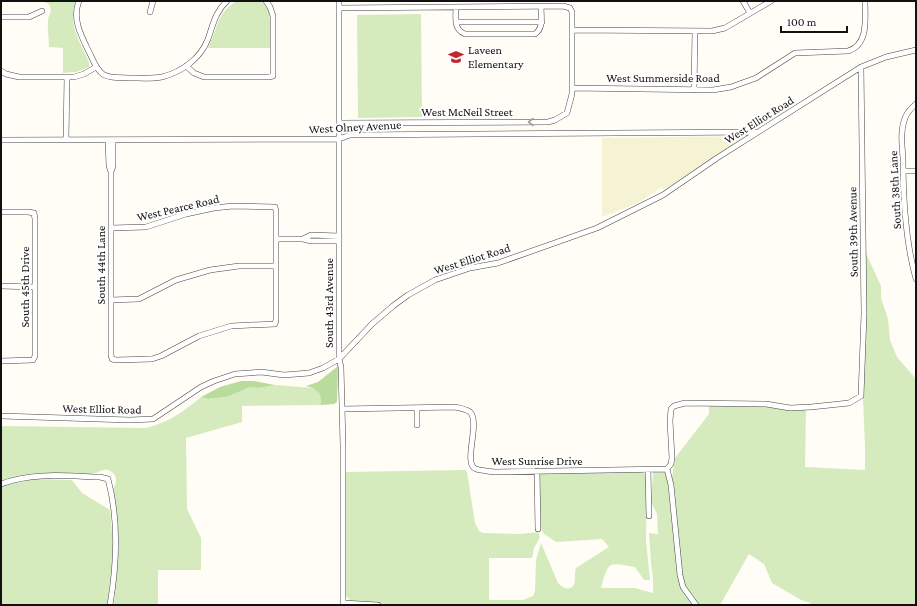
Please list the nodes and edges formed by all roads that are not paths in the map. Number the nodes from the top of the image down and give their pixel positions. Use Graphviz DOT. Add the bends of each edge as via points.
graph roads {
  1 [pos="79,1"];
  2 [pos="153,1"];
  3 [pos="227,1"];
  4 [pos="266,1"];
  5 [pos="339,1"];
  6 [pos="742,1"];
  7 [pos="771,1"];
  8 [pos="865,1"];
  9 [pos="543,4"];
  10 [pos="456,7"];
  11 [pos="339,8"];
  12 [pos="42,11"];
  13 [pos="150,12"];
  14 [pos="750,13"];
  15 [pos="1,17"];
  16 [pos="456,22"];
  17 [pos="542,22"];
  18 [pos="572,30"];
  19 [pos="695,31"];
  20 [pos="916,50"];
  21 [pos="186,66"];
  22 [pos="96,67"];
  23 [pos="860,67"];
  24 [pos="1,71"];
  25 [pos="67,77"];
  26 [pos="572,88"];
  27 [pos="694,90"];
  28 [pos="916,104"];
  29 [pos="340,123"];
  30 [pos="759,132"];
  31 [pos="339,139"];
  32 [pos="1,140"];
  33 [pos="66,140"];
  34 [pos="111,140"];
  35 [pos="903,171"];
  36 [pos="916,171"];
  37 [pos="1,212"];
  38 [pos="111,228"];
  39 [pos="319,235"];
  40 [pos="339,238"];
  41 [pos="276,239"];
  42 [pos="303,239"];
  43 [pos="319,242"];
  44 [pos="276,266"];
  45 [pos="916,279"];
  46 [pos="1,286"];
  47 [pos="34,287"];
  48 [pos="111,300"];
  49 [pos="339,359"];
  50 [pos="1,361"];
  51 [pos="417,408"];
  52 [pos="342,409"];
  53 [pos="1,416"];
  54 [pos="417,425"];
  55 [pos="667,469"];
  56 [pos="648,470"];
  57 [pos="538,471"];
  58 [pos="1,484"];
  59 [pos="649,516"];
  60 [pos="538,529"];
  61 [pos="343,604"];
  62 [pos="110,605"];
  63 [pos="378,605"];
  64 [pos="696,605"];
  1 -- 22 [label="street" via="76,11 77,24"];
  2 -- 13 [label="street"];
  3 -- 21 [label="street" via="218,11 203,49"];
  4 -- 21 [label="street" via="273,16 273,76 204,77"];
  5 -- 11 [label="street, South 43rd Avenue"];
  6 -- 14 [label="street"];
  7 -- 14 [label="street"];
  8 -- 27 [label="street, West Summerside Road" via="864,30 861,42 854,49 795,53 756,78 731,87"];
  9 -- 10 [label="street"];
  9 -- 17 [label="street"];
  9 -- 18 [label="street" via="570,8"];
  10 -- 11 [label="street"];
  10 -- 16 [label="street"];
  11 -- 29 [label="street, South 43rd Avenue"];
  12 -- 15 [label="street" via="29,17"];
  14 -- 19 [label="street" via="725,28"];
  16 -- 17 [label="street"];
  16 -- 17 [label="street" via="459,32 465,34 535,34"];
  18 -- 19 [label="street"];
  18 -- 26 [label="street"];
  19 -- 27 [label="street"];
  20 -- 23 [label="street, West Elliot Road" via="886,57"];
  21 -- 22 [label="street" via="172,74 157,78 105,76"];
  22 -- 25 [label="street" via="79,76"];
  23 -- 30 [label="street, West Elliot Road"];
  23 -- 55 [label="street, South 39th Avenue" via="864,314 862,396 849,403 811,407 685,403 674,406 670,421 672,458"];
  24 -- 25 [label="street" via="19,77"];
  25 -- 33 [label="street"];
  26 -- 27 [label="street, West Summerside Road"];
  26 -- 29 [label="street, West McNeil Street, one-way" via="568,113 548,122"];
  28 -- 35 [label="street, South 38th Lane" via="905,119 902,133"];
  29 -- 31 [label="street, South 43rd Avenue"];
  30 -- 31 [label="street, West Olney Avenue" via="350,135"];
  30 -- 49 [label="street, West Elliot Road" via="663,195 597,228 498,263 470,268 435,280 392,306"];
  31 -- 34 [label="street, West Olney Avenue"];
  31 -- 40 [label="street, South 43rd Avenue"];
  32 -- 33 [label="street, West Olney Avenue"];
  33 -- 34 [label="street, West Olney Avenue"];
  34 -- 38 [label="street, South 44th Lane"];
  35 -- 36 [label="street"];
  35 -- 45 [label="street, South 38th Lane" via="905,211"];
  37 -- 47 [label="street, South 45th Drive" via="34,213"];
  38 -- 41 [label="street, West Pearce Road" via="146,227 186,214 233,206 275,207"];
  38 -- 48 [label="street, South 44th Lane"];
  39 -- 40 [label="street"];
  39 -- 42 [label="street"];
  39 -- 43 [label="street"];
  40 -- 43 [label="street"];
  40 -- 49 [label="street, South 43rd Avenue"];
  41 -- 42 [label="street"];
  41 -- 44 [label="street"];
  42 -- 43 [label="street"];
  44 -- 48 [label="street" via="239,266 210,270 176,280 139,299"];
  44 -- 48 [label="street, South 44th Lane" via="275,324 220,328 152,359 112,358"];
  46 -- 47 [label="street"];
  47 -- 50 [label="street, South 45th Drive" via="35,356 33,360"];
  49 -- 52 [label="street, South 43rd Avenue"];
  49 -- 53 [label="street, West Elliot Road" via="309,373 235,374 201,388 153,419"];
  51 -- 52 [label="street, West Sunrise Drive"];
  51 -- 54 [label="street"];
  51 -- 57 [label="street, West Sunrise Drive" via="455,407 468,411 473,424 471,460 476,469 495,472"];
  52 -- 61 [label="street, South 43rd Avenue"];
  55 -- 56 [label="street, West Sunrise Drive"];
  55 -- 64 [label="street" via="671,485 680,576 683,587"];
  56 -- 57 [label="street, West Sunrise Drive"];
  56 -- 59 [label="street"];
  57 -- 60 [label="street"];
  58 -- 62 [label="street" via="21,477 67,476 108,479 116,542"];
  61 -- 63 [label="street"];
}
